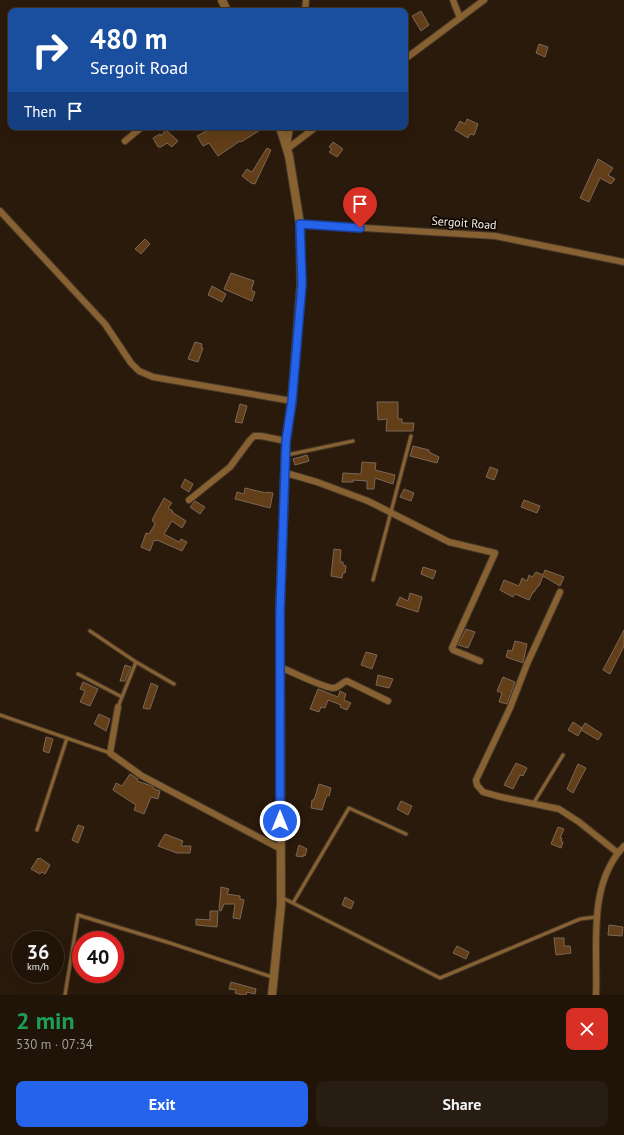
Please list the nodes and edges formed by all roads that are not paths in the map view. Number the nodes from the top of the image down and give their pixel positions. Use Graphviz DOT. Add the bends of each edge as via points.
graph roads {
  1 [pos="453,0"];
  2 [pos="484,0"];
  3 [pos="460,18"];
  4 [pos="408,57"];
  5 [pos="138,130"];
  6 [pos="281,130"];
  7 [pos="290,130"];
  8 [pos="312,130"];
  9 [pos="125,141"];
  10 [pos="287,149"];
  11 [pos="0,212"];
  12 [pos="300,224"];
  13 [pos="624,262"];
  14 [pos="292,401"];
  15 [pos="410,436"];
  16 [pos="286,441"];
  17 [pos="353,441"];
  18 [pos="287,455"];
  19 [pos="286,474"];
  20 [pos="189,500"];
  21 [pos="390,512"];
  22 [pos="373,580"];
  23 [pos="560,592"];
  24 [pos="90,631"];
  25 [pos="480,661"];
  26 [pos="136,662"];
  27 [pos="280,667"];
  28 [pos="78,674"];
  29 [pos="174,684"];
  30 [pos="122,697"];
  31 [pos="388,701"];
  32 [pos="118,707"];
  33 [pos="0,715"];
  34 [pos="67,738"];
  35 [pos="110,753"];
  36 [pos="562,755"];
  37 [pos="533,804"];
  38 [pos="37,830"];
  39 [pos="406,834"];
  40 [pos="624,846"];
  41 [pos="280,849"];
  42 [pos="618,853"];
  43 [pos="281,897"];
  44 [pos="293,903"];
  45 [pos="596,918"];
  46 [pos="274,978"];
  47 [pos="65,995"];
  48 [pos="272,995"];
  49 [pos="596,995"];
  1 -- 3 [label="street"];
  2 -- 3 [label="street"];
  3 -- 4 [label="street"];
  5 -- 9 [label="street"];
  6 -- 10 [label="street"];
  7 -- 10 [label="street"];
  8 -- 10 [label="street"];
  10 -- 12 [label="street"];
  11 -- 14 [label="street" via="105,324 131,363 140,371 153,377"];
  12 -- 13 [label="street, Sergoit Road" via="495,236"];
  12 -- 14 [label="street" via="302,284"];
  14 -- 16 [label="street"];
  15 -- 21 [label="lane"];
  16 -- 18 [label="street"];
  16 -- 20 [label="street" via="254,436 230,467"];
  17 -- 18 [label="lane"];
  18 -- 19 [label="street"];
  19 -- 21 [label="street" via="317,482"];
  19 -- 27 [label="street"];
  21 -- 22 [label="lane"];
  21 -- 25 [label="street" via="449,542 495,553 452,648"];
  23 -- 37 [label="street" via="476,780 483,792"];
  24 -- 26 [label="lane"];
  26 -- 29 [label="lane"];
  26 -- 30 [label="lane"];
  27 -- 31 [label="street" via="328,686 337,687 347,681"];
  27 -- 41 [label="street"];
  28 -- 30 [label="lane"];
  30 -- 32 [label="lane"];
  32 -- 35 [label="street"];
  33 -- 34 [label="lane"];
  34 -- 35 [label="lane"];
  34 -- 38 [label="lane"];
  35 -- 41 [label="street" via="142,776"];
  36 -- 37 [label="lane"];
  37 -- 42 [label="street" via="559,809"];
  39 -- 44 [label="lane" via="349,808"];
  40 -- 42 [label="street"];
  41 -- 43 [label="street"];
  42 -- 45 [label="street" via="606,874"];
  43 -- 44 [label="lane"];
  43 -- 46 [label="street"];
  44 -- 45 [label="lane" via="440,978 580,919"];
  45 -- 49 [label="street"];
  46 -- 47 [label="lane" via="78,915"];
  46 -- 48 [label="street"];
}
